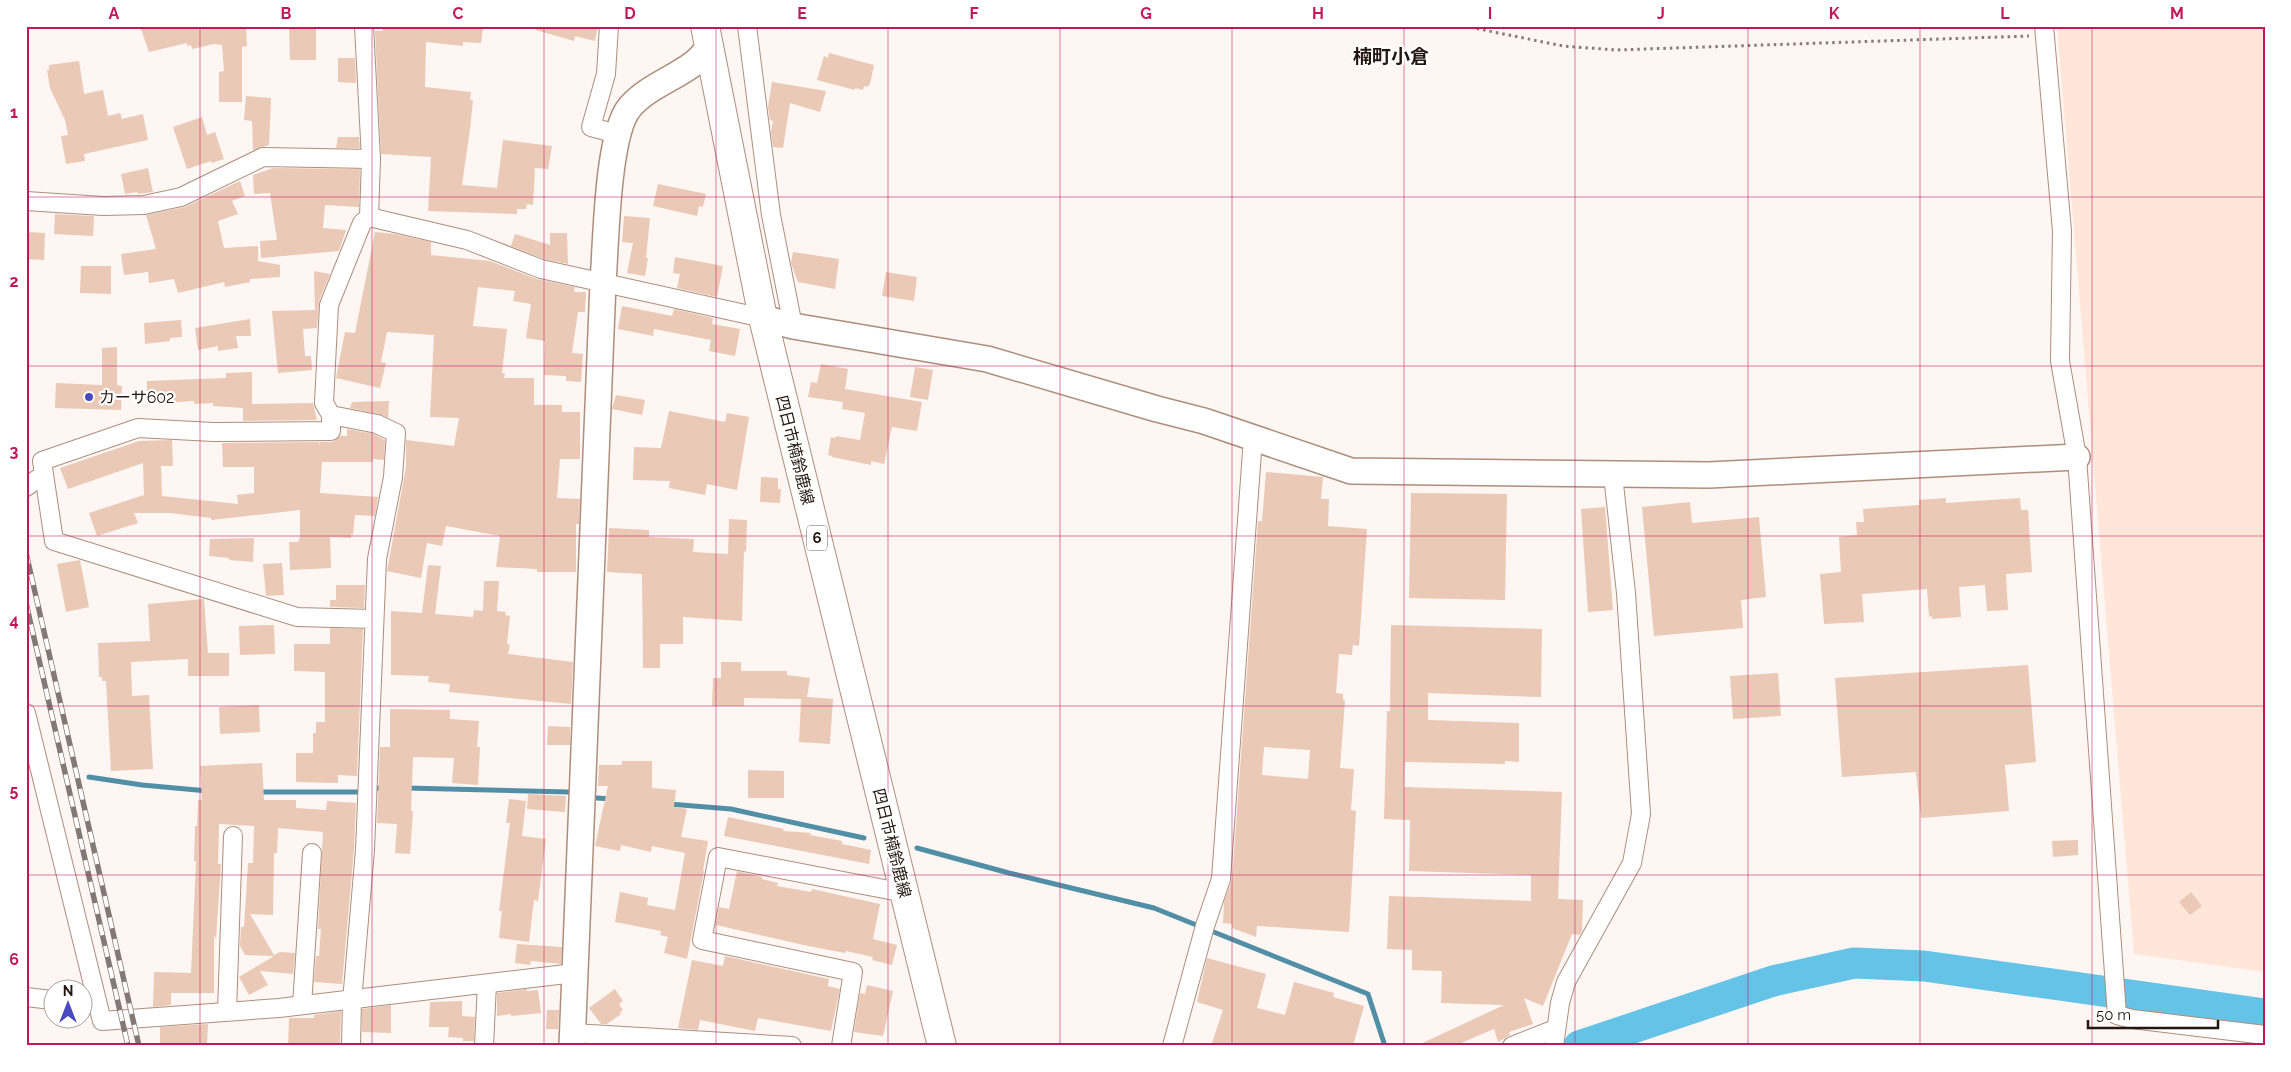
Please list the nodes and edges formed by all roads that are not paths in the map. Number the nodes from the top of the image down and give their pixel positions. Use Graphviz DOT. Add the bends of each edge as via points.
graph roads {
  1 [pos="364,26"];
  2 [pos="609,26"];
  3 [pos="747,26"];
  4 [pos="2044,30"];
  5 [pos="707,37"];
  6 [pos="617,134"];
  7 [pos="371,159"];
  8 [pos="26,201"];
  9 [pos="369,217"];
  10 [pos="603,282"];
  11 [pos="763,318"];
  12 [pos="794,326"];
  13 [pos="331,415"];
  14 [pos="1253,438"];
  15 [pos="2077,458"];
  16 [pos="43,475"];
  17 [pos="1613,475"];
  18 [pos="26,487"];
  19 [pos="374,619"];
  20 [pos="26,713"];
  21 [pos="232,836"];
  22 [pos="312,853"];
  23 [pos="905,893"];
  24 [pos="575,973"];
  25 [pos="84,980"];
  26 [pos="487,984"];
  27 [pos="26,997"];
  28 [pos="42,999"];
  29 [pos="352,1001"];
  30 [pos="302,1005"];
  31 [pos="92,1010"];
  32 [pos="227,1011"];
  33 [pos="2265,1035"];
  34 [pos="1555,1038"];
  35 [pos="572,1039"];
  36 [pos="351,1046"];
  37 [pos="484,1046"];
  38 [pos="792,1046"];
  39 [pos="841,1046"];
  40 [pos="942,1046"];
  41 [pos="1172,1046"];
  42 [pos="1512,1046"];
  1 -- 7 [label="street"];
  2 -- 6 [label="street" via="606,74 591,128"];
  3 -- 12 [label="street" via="771,215"];
  4 -- 15 [label="street" via="2062,231 2060,360"];
  5 -- 6 [label="street" via="694,64 631,106 622,117"];
  5 -- 11 [label="main road, 四日市楠鈴鹿線 / 6"];
  6 -- 10 [label="street"];
  7 -- 8 [label="street" via="263,157 181,197 144,205"];
  7 -- 9 [label="street"];
  9 -- 10 [label="street" via="467,240 541,269"];
  9 -- 13 [label="street" via="362,223 328,305 324,403"];
  10 -- 11 [label="street"];
  10 -- 24 [label="street"];
  11 -- 12 [label="street"];
  11 -- 23 [label="main road, 四日市楠鈴鹿線 / 6"];
  12 -- 14 [label="street" via="987,359"];
  13 -- 16 [label="street" via="331,431 213,432 138,428 42,462"];
  13 -- 19 [label="street" via="377,424 396,433 393,477 377,559"];
  14 -- 17 [label="street" via="1351,471"];
  14 -- 41 [label="street" via="1221,879"];
  15 -- 17 [label="street" via="1792,472"];
  15 -- 33 [label="street" via="2117,1015"];
  16 -- 18 [label="street"];
  16 -- 19 [label="street" via="54,541 296,617"];
  17 -- 34 [label="street" via="1626,593 1641,814 1632,863 1566,982"];
  19 -- 29 [label="street" via="366,850"];
  20 -- 25 [label="street"];
  21 -- 32 [label="street"];
  22 -- 30 [label="street"];
  23 -- 39 [label="street" via="718,857 702,940 853,972"];
  23 -- 40 [label="main road, 四日市楠鈴鹿線 / 6"];
  24 -- 26 [label="street"];
  24 -- 35 [label="street"];
  26 -- 29 [label="street"];
  26 -- 37 [label="street"];
  27 -- 28 [label="street"];
  29 -- 30 [label="street"];
  29 -- 36 [label="street"];
  30 -- 32 [label="street"];
  31 -- 32 [label="street" via="102,1021"];
  34 -- 42 [label="street"];
  35 -- 38 [label="street"];
}
